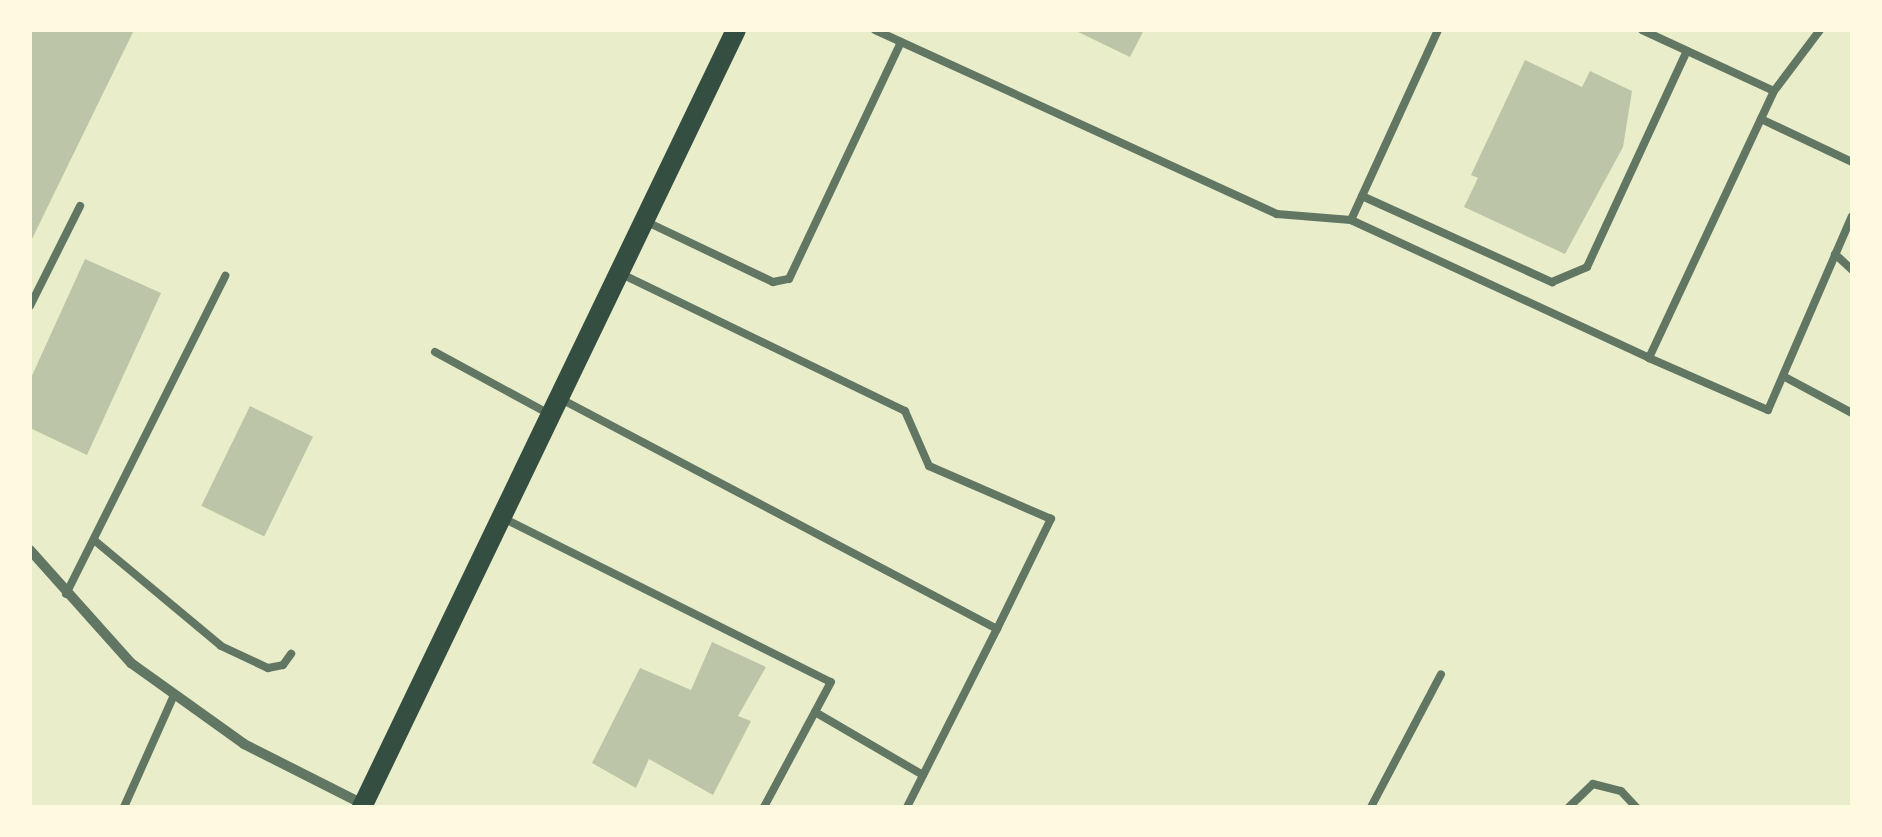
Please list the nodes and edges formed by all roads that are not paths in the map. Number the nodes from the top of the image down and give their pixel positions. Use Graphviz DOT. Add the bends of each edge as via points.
graph roads {
  1 [pos="736,30"];
  2 [pos="875,30"];
  3 [pos="1438,30"];
  4 [pos="1642,30"];
  5 [pos="1820,30"];
  6 [pos="901,42"];
  7 [pos="1687,51"];
  8 [pos="1774,91"];
  9 [pos="1761,118"];
  10 [pos="1852,162"];
  11 [pos="1362,196"];
  12 [pos="80,206"];
  13 [pos="1852,216"];
  14 [pos="643,220"];
  15 [pos="1352,220"];
  16 [pos="1835,254"];
  17 [pos="1852,270"];
  18 [pos="617,272"];
  19 [pos="225,276"];
  20 [pos="30,306"];
  21 [pos="435,352"];
  22 [pos="1649,358"];
  23 [pos="1783,376"];
  24 [pos="553,406"];
  25 [pos="1852,412"];
  26 [pos="501,517"];
  27 [pos="94,540"];
  28 [pos="31,554"];
  29 [pos="66,594"];
  30 [pos="997,629"];
  31 [pos="291,654"];
  32 [pos="1440,674"];
  33 [pos="174,694"];
  34 [pos="815,712"];
  35 [pos="923,775"];
  36 [pos="363,806"];
  37 [pos="124,807"];
  38 [pos="764,807"];
  39 [pos="907,807"];
  40 [pos="1371,807"];
  41 [pos="1568,807"];
  42 [pos="1636,807"];
  1 -- 14 [label="main road"];
  2 -- 6 [label="lane"];
  3 -- 11 [label="lane"];
  4 -- 7 [label="lane"];
  5 -- 8 [label="lane"];
  6 -- 14 [label="lane" via="789,279 774,282"];
  6 -- 15 [label="lane" via="1277,214"];
  7 -- 8 [label="lane"];
  7 -- 11 [label="lane" via="1587,267 1552,282"];
  8 -- 9 [label="lane"];
  9 -- 10 [label="lane"];
  9 -- 22 [label="lane"];
  11 -- 15 [label="lane"];
  12 -- 20 [label="lane"];
  13 -- 16 [label="lane"];
  14 -- 18 [label="main road"];
  15 -- 22 [label="lane"];
  16 -- 17 [label="lane"];
  16 -- 23 [label="lane"];
  18 -- 24 [label="main road"];
  18 -- 30 [label="lane" via="905,411 930,466 1051,519"];
  19 -- 27 [label="lane"];
  21 -- 24 [label="lane"];
  22 -- 23 [label="lane" via="1768,410"];
  23 -- 25 [label="lane"];
  24 -- 26 [label="main road"];
  24 -- 30 [label="lane"];
  26 -- 34 [label="lane" via="831,682"];
  26 -- 36 [label="main road"];
  27 -- 29 [label="lane"];
  27 -- 31 [label="lane" via="221,646 268,668 284,665"];
  28 -- 29 [label="street"];
  29 -- 33 [label="street" via="132,663"];
  30 -- 35 [label="lane"];
  32 -- 40 [label="lane"];
  33 -- 36 [label="street" via="280,765"];
  33 -- 37 [label="lane"];
  34 -- 35 [label="lane"];
  34 -- 38 [label="lane"];
  35 -- 39 [label="lane"];
  41 -- 42 [label="lane" via="1593,784 1621,791"];
}
